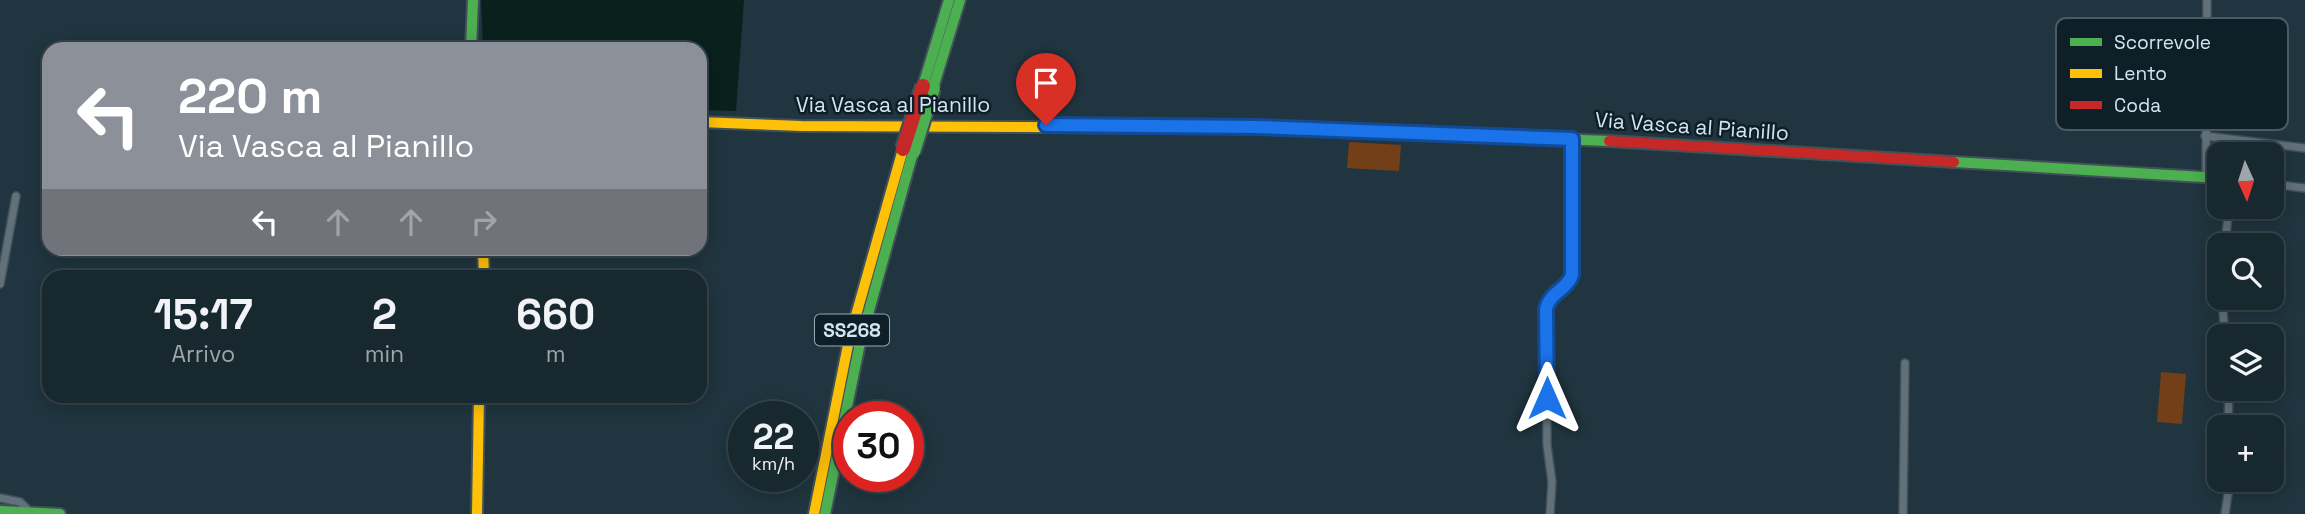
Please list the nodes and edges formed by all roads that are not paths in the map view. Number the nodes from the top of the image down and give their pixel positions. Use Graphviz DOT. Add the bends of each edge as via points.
graph roads {
  1 [pos="473,0"];
  2 [pos="949,0"];
  3 [pos="960,0"];
  4 [pos="2207,0"];
  5 [pos="2207,18"];
  6 [pos="471,42"];
  7 [pos="928,87"];
  8 [pos="707,122"];
  9 [pos="2205,130"];
  10 [pos="2205,136"];
  11 [pos="1572,139"];
  12 [pos="2207,146"];
  13 [pos="2305,148"];
  14 [pos="908,150"];
  15 [pos="2207,177"];
  16 [pos="2284,185"];
  17 [pos="2305,188"];
  18 [pos="16,196"];
  19 [pos="0,284"];
  20 [pos="1905,363"];
  21 [pos="479,403"];
  22 [pos="2228,492"];
  23 [pos="0,498"];
  24 [pos="0,511"];
  25 [pos="31,513"];
  26 [pos="60,514"];
  27 [pos="477,514"];
  28 [pos="814,514"];
  29 [pos="825,514"];
  30 [pos="1550,514"];
  31 [pos="1903,514"];
  32 [pos="2225,514"];
  1 -- 6 [label="main road"];
  2 -- 7 [label="main road, SS268"];
  3 -- 7 [label="main road, SS268"];
  4 -- 5 [label="street"];
  7 -- 14 [label="main road, SS268, bridge"];
  8 -- 11 [label="main road, Via Vasca al Pianillo" via="1257,127"];
  9 -- 10 [label="street"];
  10 -- 12 [label="street"];
  10 -- 13 [label="street"];
  11 -- 15 [label="main road, Via Vasca al Pianillo"];
  11 -- 30 [label="street" via="1572,275 1570,283 1550,297 1546,309"];
  14 -- 28 [label="main road, SS268" via="849,340"];
  14 -- 29 [label="main road, SS268" via="862,331"];
  16 -- 17 [label="street"];
  18 -- 19 [label="street"];
  20 -- 31 [label="street"];
  21 -- 27 [label="main road"];
  22 -- 32 [label="street"];
  23 -- 25 [label="street" via="20,502"];
  24 -- 25 [label="main road"];
  25 -- 26 [label="main road"];
}
